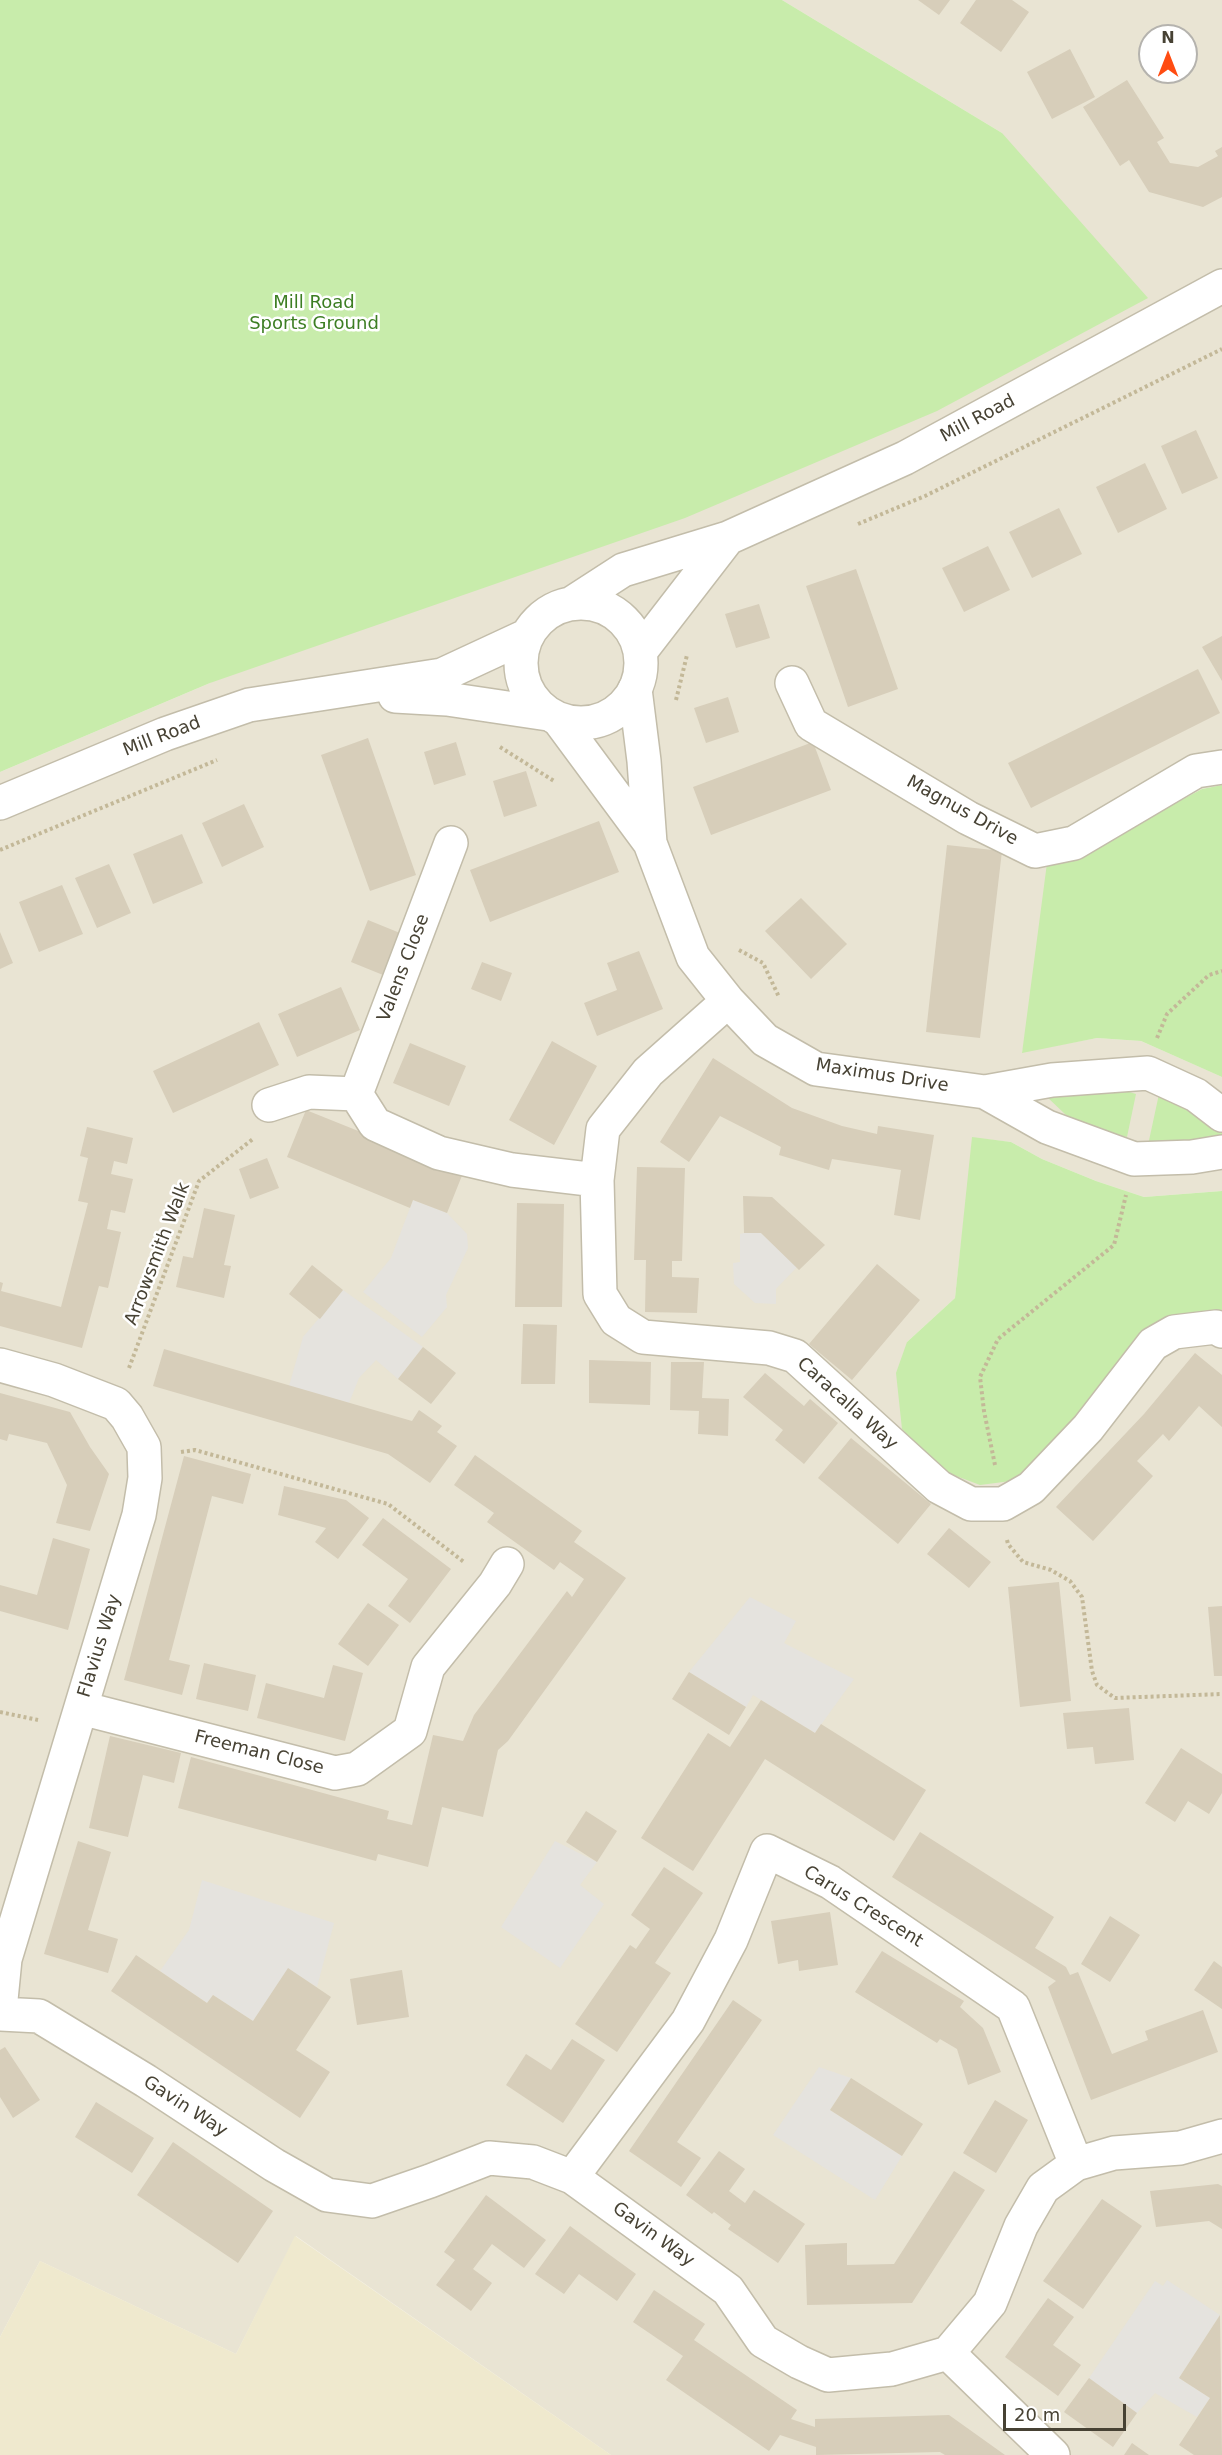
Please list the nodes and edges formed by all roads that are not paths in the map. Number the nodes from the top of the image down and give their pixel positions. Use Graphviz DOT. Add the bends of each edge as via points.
graph roads {
  1 [pos="1222,286"];
  2 [pos="728,537"];
  3 [pos="572,603"];
  4 [pos="526,636"];
  5 [pos="640,652"];
  6 [pos="792,682"];
  7 [pos="635,689"];
  8 [pos="330,692"];
  9 [pos="554,717"];
  10 [pos="1222,767"];
  11 [pos="0,803"];
  12 [pos="451,843"];
  13 [pos="650,843"];
  14 [pos="728,1001"];
  15 [pos="986,1092"];
  16 [pos="356,1094"];
  17 [pos="269,1104"];
  18 [pos="1222,1115"];
  19 [pos="1222,1152"];
  20 [pos="597,1180"];
  21 [pos="1222,1331"];
  22 [pos="0,1365"];
  23 [pos="501,1574"];
  24 [pos="81,1708"];
  25 [pos="0,2010"];
  26 [pos="0,2014"];
  27 [pos="1222,2136"];
  28 [pos="1076,2164"];
  29 [pos="572,2177"];
  30 [pos="948,2353"];
  31 [pos="1053,2455"];
  1 -- 2 [label="street, Mill Road" via="905,459"];
  2 -- 3 [label="street, Mill Road" via="622,570"];
  2 -- 5 [label="street, Mill Road"];
  3 -- 4 [label="street" via="545,614"];
  3 -- 5 [label="street" via="593,604 620,617 633,633"];
  4 -- 8 [label="street, Mill Road" via="442,675"];
  4 -- 9 [label="street" via="521,650 523,682 532,700"];
  5 -- 7 [label="street"];
  6 -- 10 [label="street, Magnus Drive" via="811,724 969,818 1035,851 1074,843 1196,771"];
  7 -- 9 [label="street" via="623,706 606,718 586,723"];
  7 -- 13 [label="street, Maximus Drive"];
  8 -- 9 [label="street, Mill Road" via="447,699"];
  8 -- 11 [label="street, Mill Road" via="249,705 165,734"];
  9 -- 13 [label="street, Maximus Drive"];
  12 -- 16 [label="street, Valens Close"];
  13 -- 14 [label="street, Maximus Drive" via="693,957"];
  14 -- 15 [label="street, Maximus Drive" via="765,1040 816,1070"];
  14 -- 20 [label="street, Caracalla Way" via="648,1072 603,1129"];
  15 -- 18 [label="street, Maximus Drive" via="1052,1080 1148,1073 1196,1095"];
  15 -- 19 [label="street, Maximus Drive" via="1047,1127 1134,1159"];
  16 -- 17 [label="street" via="309,1092"];
  16 -- 20 [label="street" via="375,1124 439,1153 512,1170"];
  20 -- 21 [label="street, Caracalla Way" via="600,1294 616,1320 643,1337 769,1348 795,1356 939,1487 971,1504 1003,1504 1031,1488 1088,1428 1153,1344 1174,1332 1216,1327"];
  22 -- 24 [label="street, Flavius Way" via="116,1404 144,1448 145,1478 139,1515"];
  23 -- 24 [label="street, Freeman Close" via="428,1667 410,1731 357,1769 335,1773"];
  24 -- 25 [label="street, Flavius Way" via="5,1959"];
  26 -- 29 [label="street, Gavin Way" via="39,2016 274,2165 327,2194 372,2201 489,2158 533,2162"];
  27 -- 28 [label="street" via="1180,2148 1114,2153"];
  28 -- 29 [label="street, Carus Crescent" via="1013,2007 830,1882 767,1851 731,1940 688,2021"];
  28 -- 30 [label="street" via="1043,2188 1021,2226 990,2303"];
  29 -- 30 [label="street, Gavin Way" via="728,2290 763,2341 799,2362 828,2375 892,2369"];
  30 -- 31 [label="street"];
}
